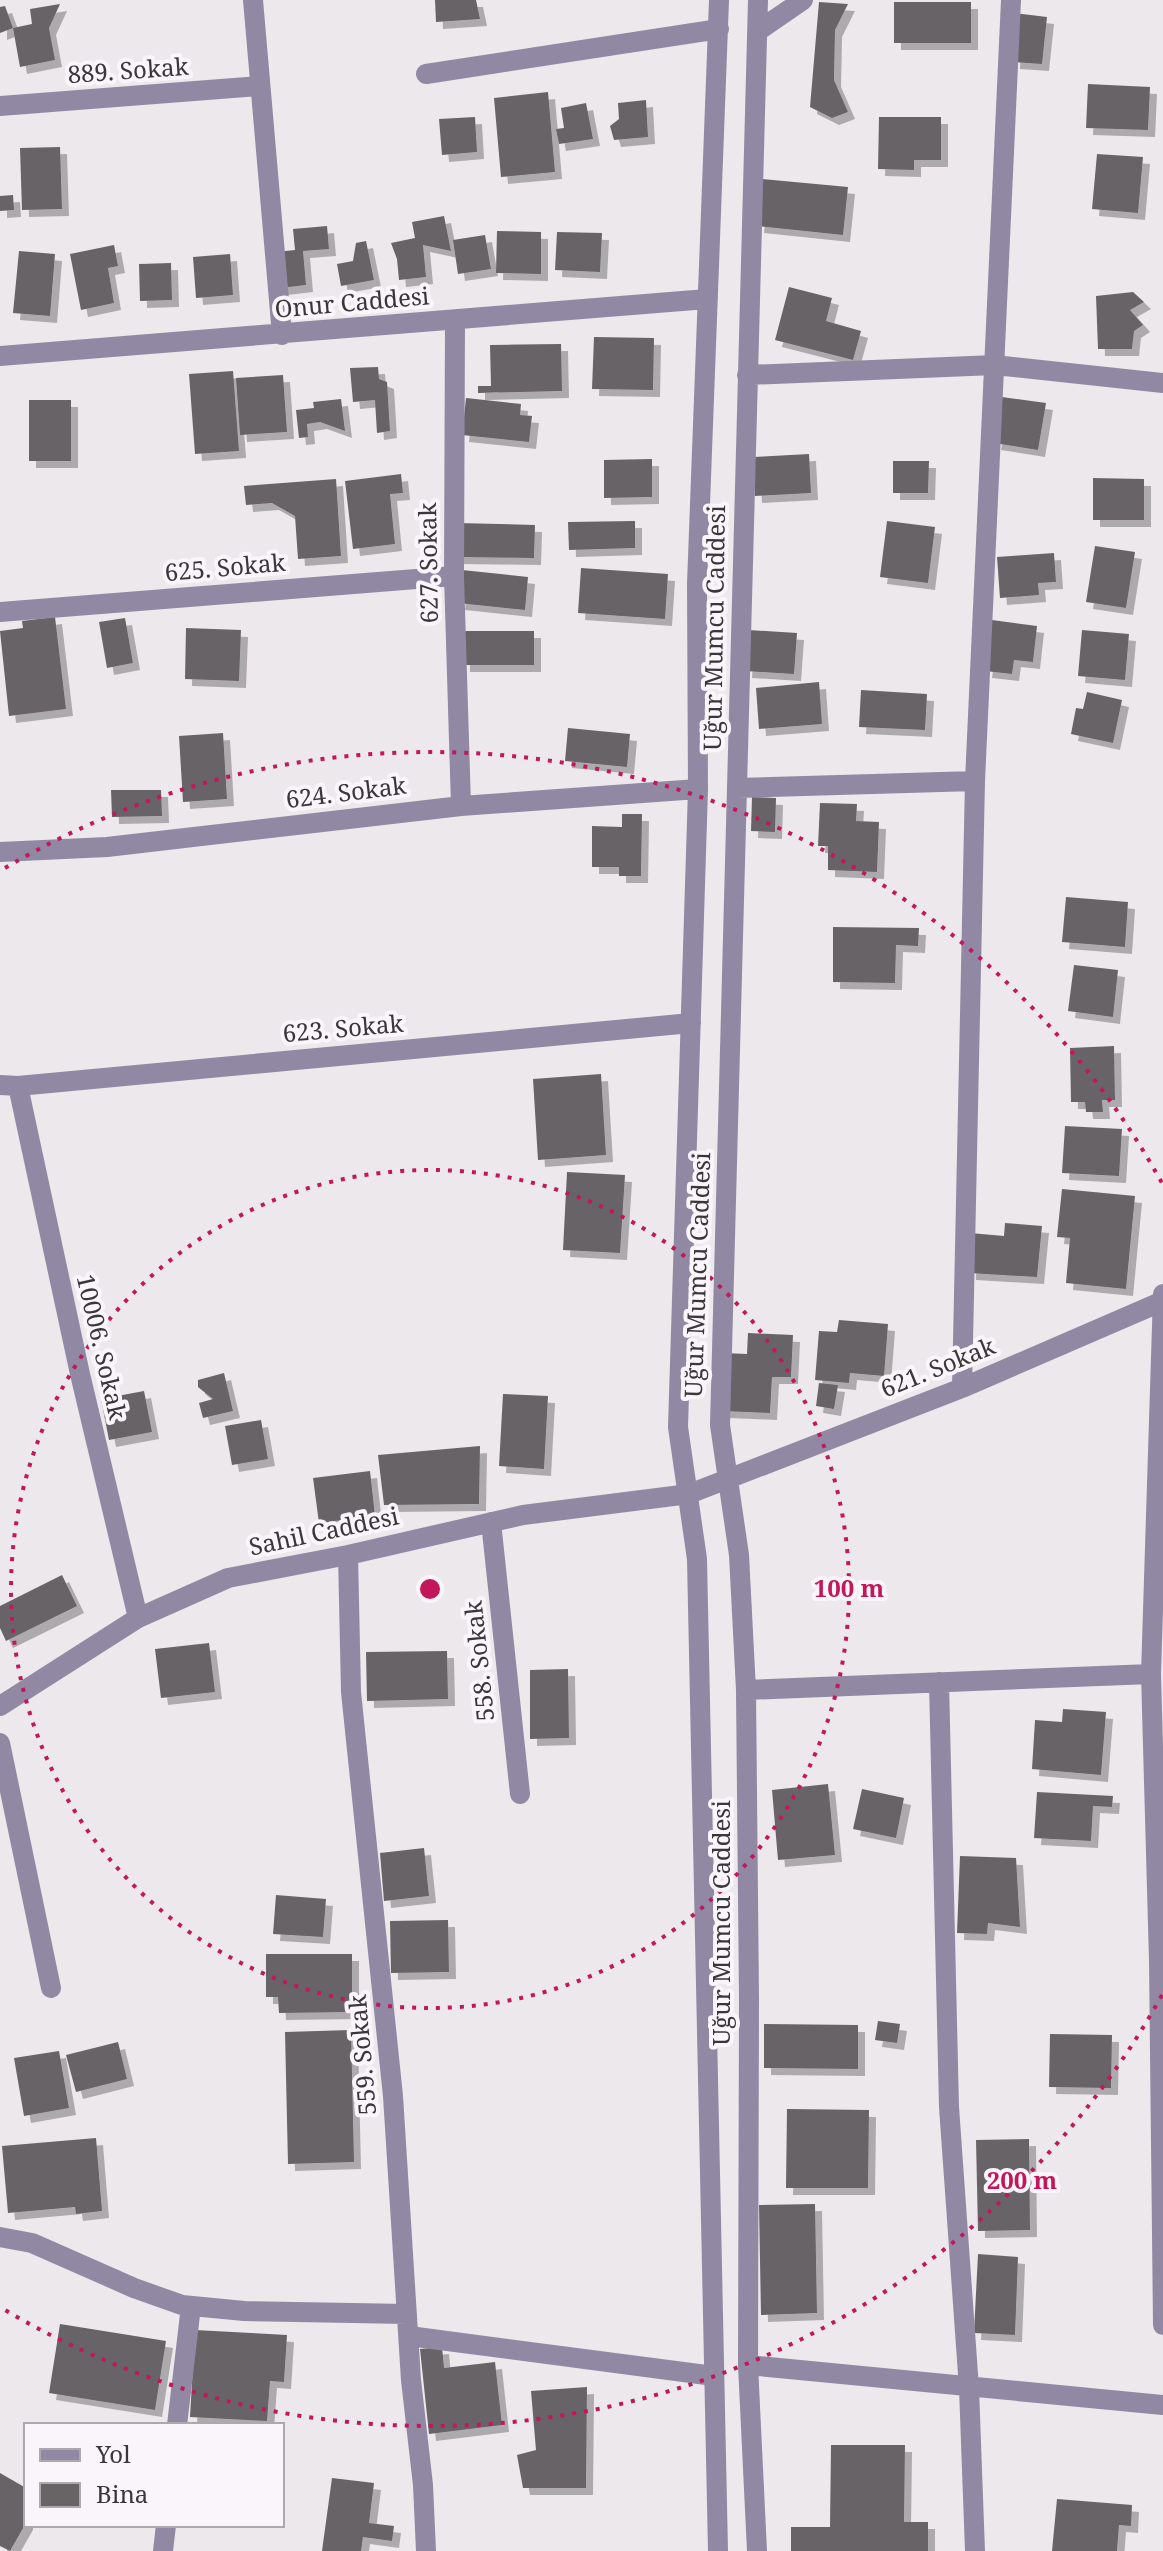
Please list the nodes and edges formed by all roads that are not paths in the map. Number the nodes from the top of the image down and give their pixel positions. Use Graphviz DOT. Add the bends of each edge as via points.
graph roads {
  1 [pos="253,0"];
  2 [pos="719,0"];
  3 [pos="758,0"];
  4 [pos="803,0"];
  5 [pos="1011,0"];
  6 [pos="719,29"];
  7 [pos="758,31"];
  8 [pos="426,74"];
  9 [pos="260,86"];
  10 [pos="0,106"];
  11 [pos="707,299"];
  12 [pos="455,321"];
  13 [pos="282,335"];
  14 [pos="0,356"];
  15 [pos="995,365"];
  16 [pos="747,375"];
  17 [pos="1163,383"];
  18 [pos="454,576"];
  19 [pos="0,612"];
  20 [pos="975,781"];
  21 [pos="738,788"];
  22 [pos="698,789"];
  23 [pos="461,806"];
  24 [pos="0,852"];
  25 [pos="691,1023"];
  26 [pos="9,1085"];
  27 [pos="1163,1294"];
  28 [pos="1163,1301"];
  29 [pos="962,1388"];
  30 [pos="729,1478"];
  31 [pos="689,1494"];
  32 [pos="491,1522"];
  33 [pos="348,1555"];
  34 [pos="138,1618"];
  35 [pos="1151,1674"];
  36 [pos="939,1682"];
  37 [pos="746,1690"];
  38 [pos="0,1706"];
  39 [pos="0,1743"];
  40 [pos="520,1794"];
  41 [pos="51,1988"];
  42 [pos="0,2237"];
  43 [pos="191,2306"];
  44 [pos="407,2314"];
  45 [pos="1163,2325"];
  46 [pos="409,2336"];
  47 [pos="748,2365"];
  48 [pos="714,2376"];
  49 [pos="969,2388"];
  50 [pos="1163,2405"];
  51 [pos="177,2423"];
  52 [pos="166,2527"];
  53 [pos="163,2551"];
  54 [pos="426,2551"];
  55 [pos="718,2551"];
  56 [pos="757,2551"];
  57 [pos="975,2551"];
  1 -- 9 [label="street"];
  2 -- 6 [label="street, Uğur Mumcu Caddesi"];
  3 -- 7 [label="street, Uğur Mumcu Caddesi"];
  4 -- 7 [label="street"];
  5 -- 15 [label="street"];
  6 -- 8 [label="street"];
  6 -- 11 [label="street, Uğur Mumcu Caddesi"];
  7 -- 16 [label="street, Uğur Mumcu Caddesi"];
  9 -- 10 [label="street, 889. Sokak"];
  9 -- 13 [label="street"];
  11 -- 12 [label="street, Onur Caddesi"];
  11 -- 22 [label="street, Uğur Mumcu Caddesi" via="697,584"];
  12 -- 13 [label="street, Onur Caddesi"];
  12 -- 18 [label="street, 627. Sokak"];
  13 -- 14 [label="street, Onur Caddesi"];
  15 -- 16 [label="street"];
  15 -- 17 [label="street"];
  15 -- 20 [label="street"];
  16 -- 21 [label="street, Uğur Mumcu Caddesi"];
  18 -- 19 [label="street, 625. Sokak"];
  18 -- 23 [label="street, 627. Sokak"];
  20 -- 21 [label="street"];
  20 -- 29 [label="street"];
  21 -- 30 [label="street, Uğur Mumcu Caddesi" via="720,1425"];
  22 -- 23 [label="street, 624. Sokak"];
  22 -- 25 [label="street, Uğur Mumcu Caddesi"];
  23 -- 24 [label="street, 624. Sokak" via="107,847"];
  25 -- 26 [label="street, 623. Sokak"];
  25 -- 31 [label="street, Uğur Mumcu Caddesi" via="678,1427"];
  26 -- 34 [label="street, 10006. Sokak"];
  27 -- 28 [label="street"];
  28 -- 29 [label="street, 621. Sokak"];
  28 -- 35 [label="street"];
  29 -- 30 [label="street, 621. Sokak"];
  30 -- 31 [label="street, 621. Sokak"];
  30 -- 37 [label="street, Uğur Mumcu Caddesi"];
  31 -- 32 [label="street, Sahil Caddesi"];
  31 -- 48 [label="street, Uğur Mumcu Caddesi" via="697,1559"];
  32 -- 33 [label="street, Sahil Caddesi"];
  32 -- 40 [label="street, 558. Sokak"];
  33 -- 34 [label="street, Sahil Caddesi" via="228,1578"];
  33 -- 44 [label="street, 559. Sokak" via="351,1692 393,2096"];
  34 -- 38 [label="street, Sahil Caddesi"];
  35 -- 36 [label="street"];
  35 -- 45 [label="street"];
  36 -- 37 [label="street"];
  36 -- 49 [label="street" via="949,2107"];
  37 -- 47 [label="street, Uğur Mumcu Caddesi"];
  39 -- 41 [label="street"];
  42 -- 43 [label="street" via="32,2243 152,2295"];
  43 -- 44 [label="street"];
  43 -- 51 [label="street"];
  44 -- 46 [label="street, 559. Sokak"];
  46 -- 48 [label="street"];
  46 -- 54 [label="street, 559. Sokak"];
  47 -- 49 [label="street"];
  47 -- 56 [label="street, Uğur Mumcu Caddesi"];
  48 -- 55 [label="street, Uğur Mumcu Caddesi"];
  49 -- 50 [label="street"];
  49 -- 57 [label="street"];
  52 -- 53 [label="street"];
}
